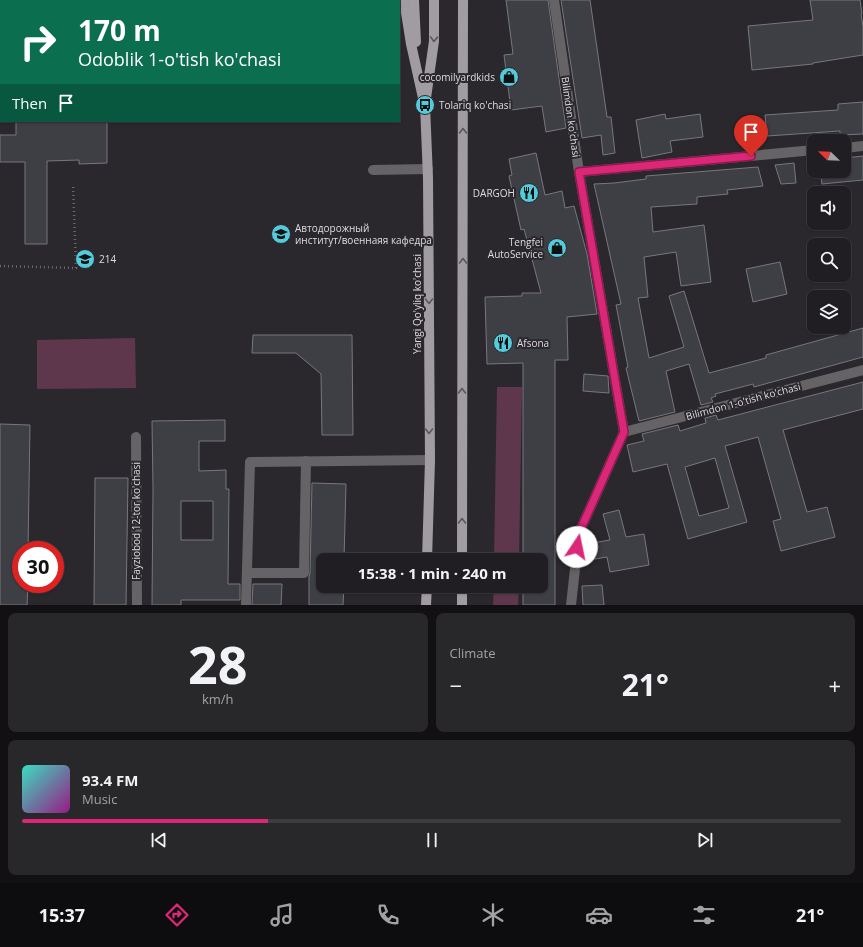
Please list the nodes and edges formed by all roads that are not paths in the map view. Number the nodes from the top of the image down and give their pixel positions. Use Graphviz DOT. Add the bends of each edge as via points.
graph roads {
  1 [pos="404,0"];
  2 [pos="414,0"];
  3 [pos="434,0"];
  4 [pos="463,0"];
  5 [pos="554,0"];
  6 [pos="417,67"];
  7 [pos="424,105"];
  8 [pos="863,146"];
  9 [pos="851,147"];
  10 [pos="807,151"];
  11 [pos="428,169"];
  12 [pos="373,170"];
  13 [pos="579,172"];
  14 [pos="863,370"];
  15 [pos="624,432"];
  16 [pos="136,437"];
  17 [pos="430,460"];
  18 [pos="306,461"];
  19 [pos="427,553"];
  20 [pos="462,553"];
  21 [pos="248,573"];
  22 [pos="427,593"];
  23 [pos="462,593"];
  24 [pos="137,605"];
  25 [pos="246,605"];
  26 [pos="426,605"];
  27 [pos="462,605"];
  28 [pos="570,605"];
  1 -- 6 [label="main road"];
  2 -- 6 [label="main road"];
  3 -- 7 [label="main road, Yangi Qo'yliq ko'chasi, one-way" via="434,41"];
  20 -- 4 [label="main road, one-way"];
  5 -- 13 [label="street, Bilimdon ko'chasi"];
  6 -- 7 [label="main road"];
  7 -- 11 [label="main road, Yangi Qo'yliq ko'chasi"];
  8 -- 9 [label="street"];
  10 -- 13 [label="street"];
  11 -- 12 [label="street"];
  11 -- 17 [label="main road, Yangi Qo'yliq ko'chasi, one-way"];
  13 -- 15 [label="street, Bilimdon ko'chasi"];
  14 -- 15 [label="street, Bilimdon 1-o'tish ko'chasi"];
  15 -- 28 [label="street" via="579,533"];
  16 -- 24 [label="street, Fayziobod 12-tor ko'chasi"];
  17 -- 18 [label="street"];
  17 -- 19 [label="main road, Yangi Qo'yliq ko'chasi"];
  18 -- 21 [label="street" via="250,462"];
  18 -- 21 [label="street" via="304,573"];
  21 -- 25 [label="street"];
  22 -- 26 [label="main road"];
  23 -- 27 [label="main road"];
}
